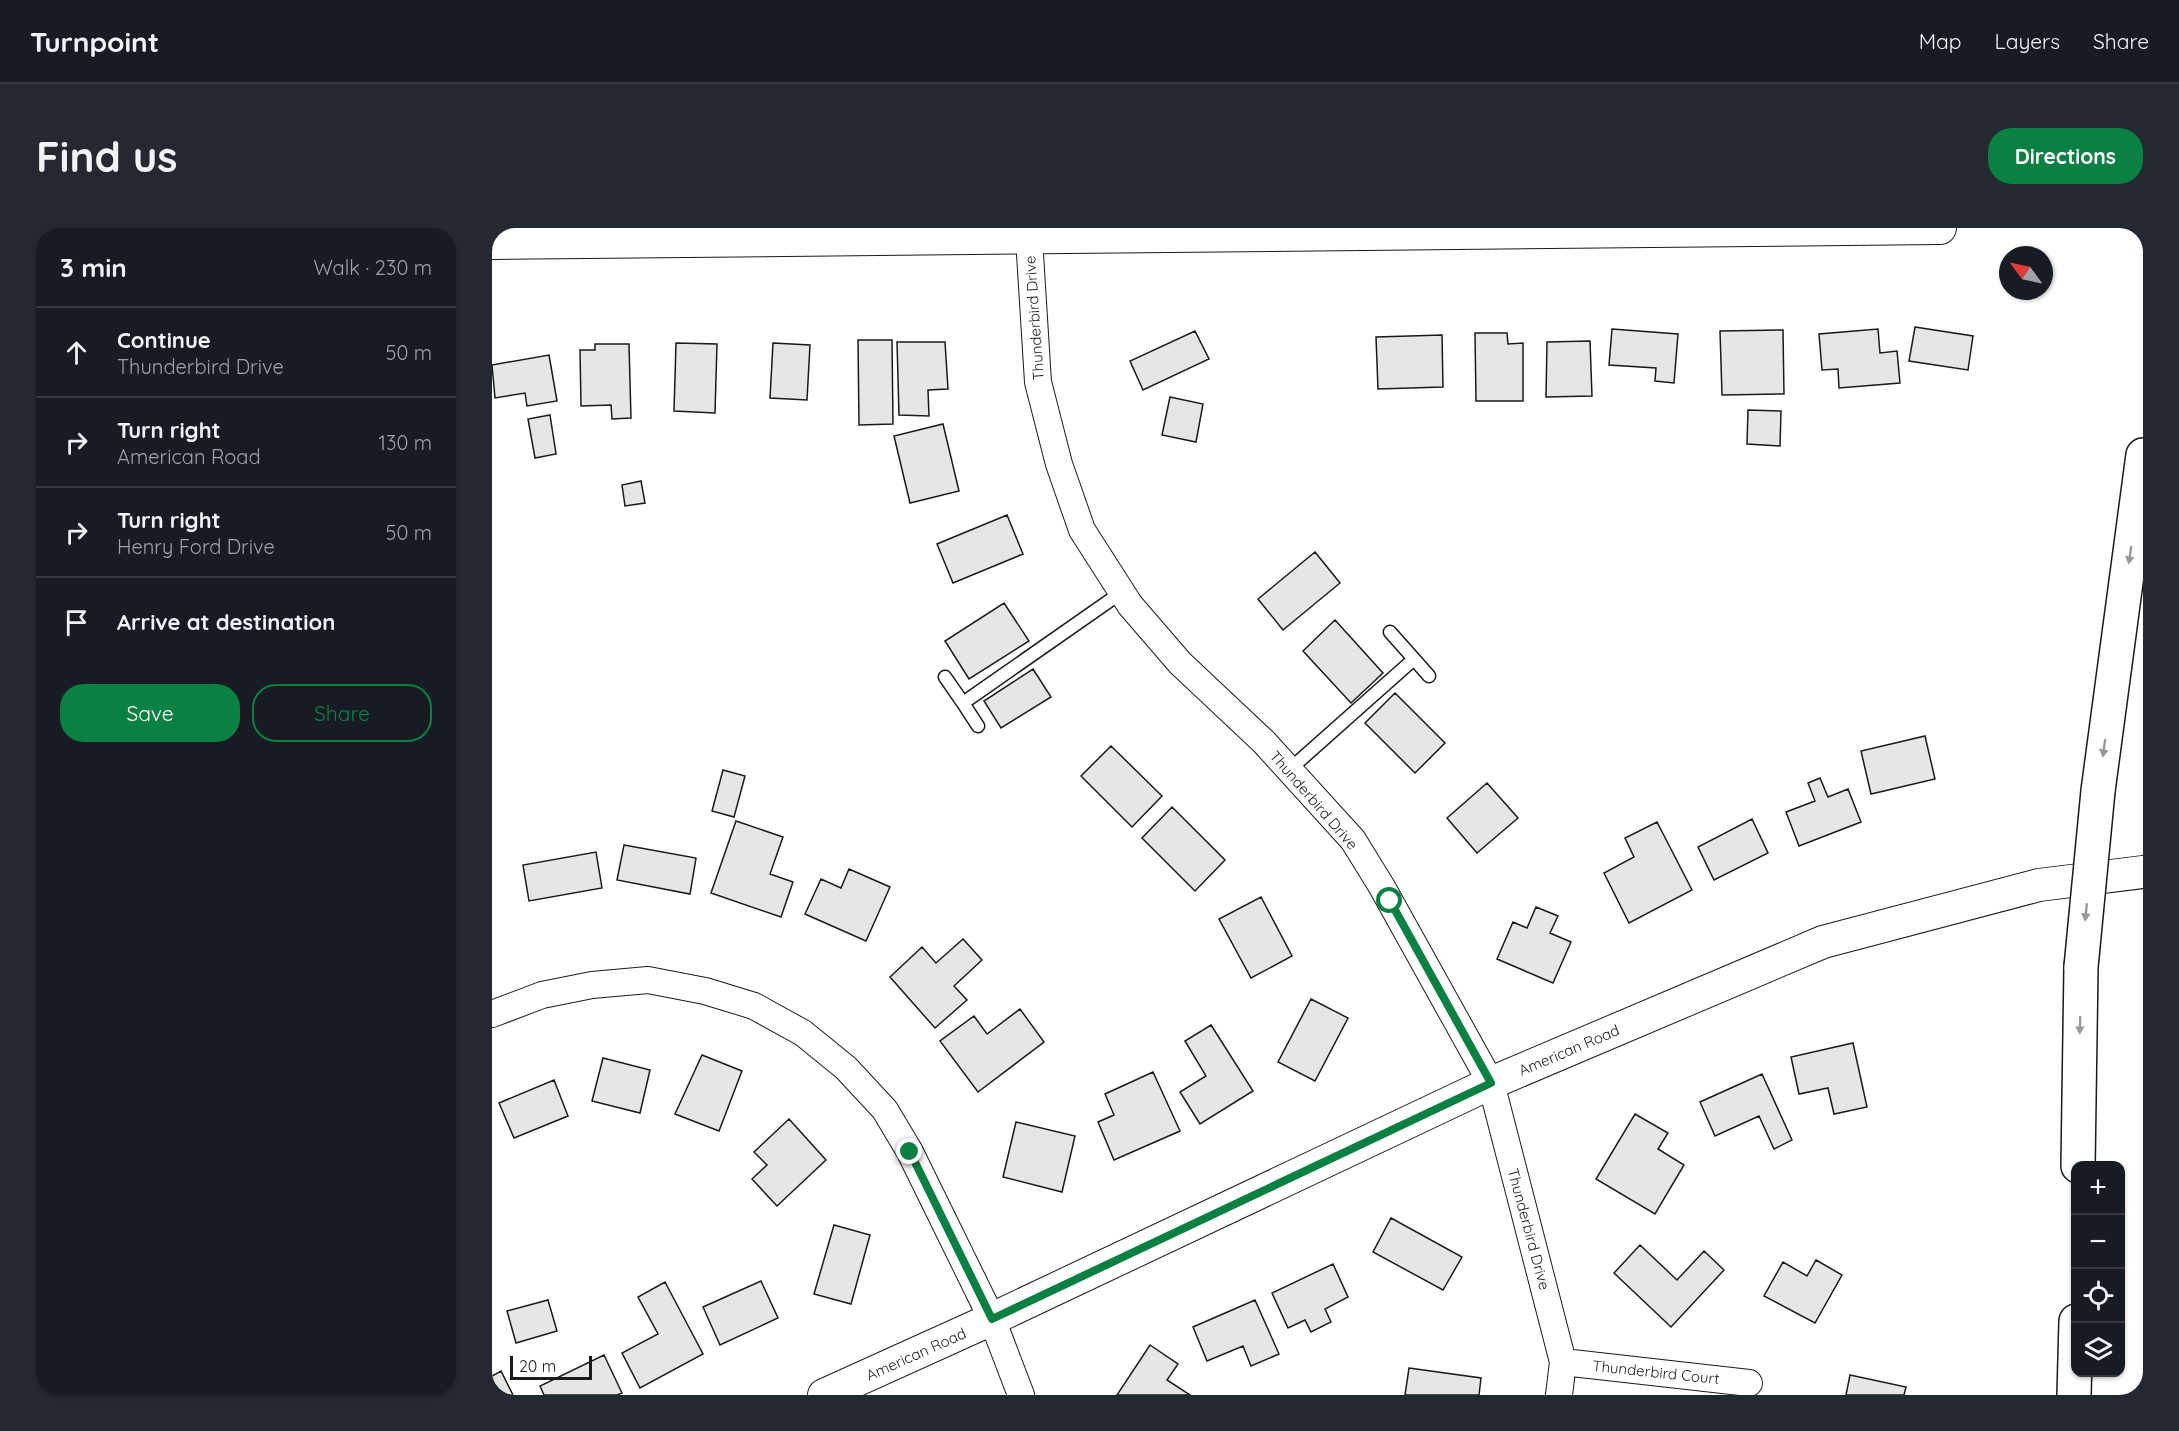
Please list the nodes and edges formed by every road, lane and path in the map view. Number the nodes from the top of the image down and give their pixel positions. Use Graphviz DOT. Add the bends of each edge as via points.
graph roads {
  1 [pos="1940,228"];
  2 [pos="1029,238"];
  3 [pos="492,243"];
  4 [pos="2143,455"];
  5 [pos="1122,592"];
  6 [pos="1390,632"];
  7 [pos="1414,659"];
  8 [pos="1429,676"];
  9 [pos="945,677"];
  10 [pos="963,703"];
  11 [pos="978,726"];
  12 [pos="1289,770"];
  13 [pos="2143,872"];
  14 [pos="492,1014"];
  15 [pos="1491,1083"];
  16 [pos="2078,1161"];
  17 [pos="992,1319"];
  18 [pos="2076,1323"];
  19 [pos="1563,1362"];
  20 [pos="1749,1383"];
  21 [pos="824,1395"];
  22 [pos="1021,1395"];
  23 [pos="1559,1395"];
  24 [pos="2074,1395"];
  1 -- 2 [label="street"];
  2 -- 3 [label="street"];
  2 -- 5 [label="street, Thunderbird Drive" via="1038,382 1059,464 1082,530"];
  4 -- 16 [label="highway, one-way, bridge" via="2098,791 2081,967"];
  5 -- 10 [label="lane"];
  5 -- 12 [label="street, Thunderbird Drive" via="1180,663"];
  6 -- 7 [label="lane"];
  7 -- 8 [label="lane"];
  7 -- 12 [label="lane"];
  9 -- 10 [label="lane"];
  10 -- 11 [label="lane"];
  12 -- 15 [label="street, Thunderbird Drive" via="1353,840"];
  13 -- 15 [label="street, American Road" via="2039,885 1823,942"];
  14 -- 17 [label="street" via="542,995 648,980 754,1006 803,1033 846,1068 885,1110 910,1152"];
  15 -- 17 [label="street, American Road"];
  15 -- 19 [label="street, Thunderbird Drive"];
  17 -- 21 [label="street, American Road"];
  17 -- 22 [label="street"];
  18 -- 24 [label="highway"];
  19 -- 20 [label="street, Thunderbird Court"];
  19 -- 23 [label="street, Thunderbird Drive"];
}
